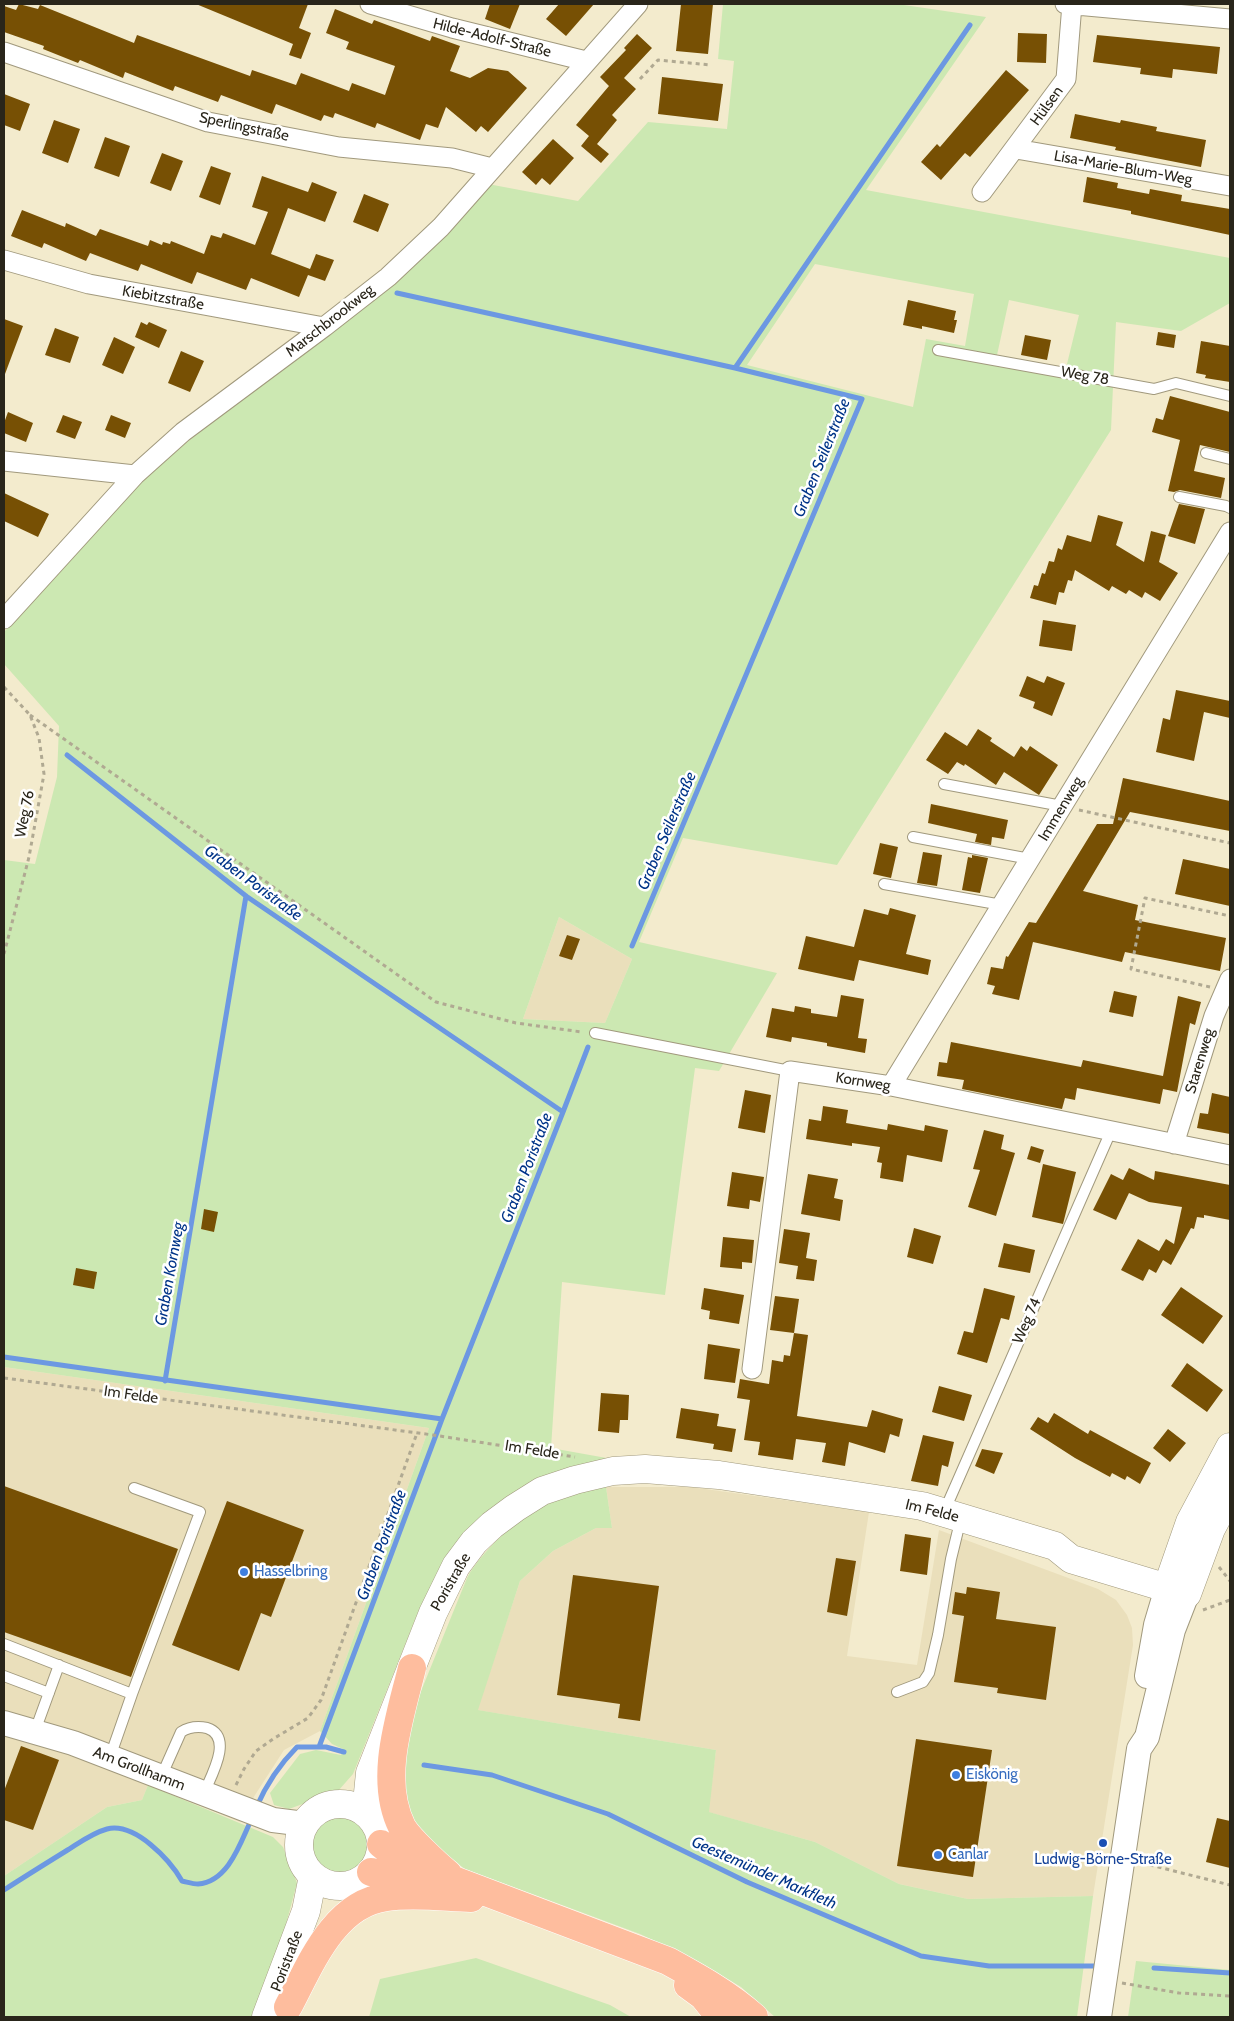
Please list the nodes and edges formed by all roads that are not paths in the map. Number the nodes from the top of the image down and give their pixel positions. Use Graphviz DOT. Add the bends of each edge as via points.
graph roads {
  1 [pos="370,4"];
  2 [pos="638,4"];
  3 [pos="1065,4"];
  4 [pos="1072,4"];
  5 [pos="1230,19"];
  6 [pos="4,52"];
  7 [pos="586,61"];
  8 [pos="1016,149"];
  9 [pos="492,168"];
  10 [pos="1230,186"];
  11 [pos="982,192"];
  12 [pos="4,260"];
  13 [pos="324,327"];
  14 [pos="938,350"];
  15 [pos="1230,396"];
  16 [pos="1206,453"];
  17 [pos="1230,458"];
  18 [pos="4,461"];
  19 [pos="135,474"];
  20 [pos="1179,497"];
  21 [pos="1230,508"];
  22 [pos="1230,532"];
  23 [pos="4,619"];
  24 [pos="944,784"];
  25 [pos="1062,806"];
  26 [pos="913,837"];
  27 [pos="1030,859"];
  28 [pos="884,884"];
  29 [pos="1002,905"];
  30 [pos="1227,985"];
  31 [pos="595,1033"];
  32 [pos="790,1071"];
  33 [pos="891,1086"];
  34 [pos="1111,1130"];
  35 [pos="1174,1144"];
  36 [pos="1230,1155"];
  37 [pos="752,1370"];
  38 [pos="1230,1447"];
  39 [pos="645,1469"];
  40 [pos="134,1488"];
  41 [pos="1230,1493"];
  42 [pos="953,1515"];
  43 [pos="1179,1585"];
  44 [pos="4,1644"];
  45 [pos="59,1665"];
  46 [pos="412,1668"];
  47 [pos="4,1676"];
  48 [pos="896,1692"];
  49 [pos="49,1693"];
  50 [pos="132,1694"];
  51 [pos="4,1722"];
  52 [pos="35,1731"];
  53 [pos="110,1757"];
  54 [pos="161,1777"];
  55 [pos="204,1793"];
  56 [pos="356,1809"];
  57 [pos="303,1831"];
  58 [pos="381,1844"];
  59 [pos="371,1872"];
  60 [pos="324,1881"];
  61 [pos="466,1891"];
  62 [pos="279,2014"];
  63 [pos="720,2017"];
  64 [pos="754,2017"];
  65 [pos="1099,2017"];
  1 -- 7 [label="street, Hilde-Adolf-Straße"];
  2 -- 7 [label="street, Marschbrookweg"];
  3 -- 4 [label="street"];
  4 -- 5 [label="street"];
  4 -- 8 [label="street, Hülsen" via="1066,79"];
  6 -- 9 [label="street, Sperlingstraße" via="208,122 339,147 452,158"];
  7 -- 9 [label="street, Marschbrookweg"];
  8 -- 10 [label="street, Lisa-Marie-Blum-Weg"];
  8 -- 11 [label="street, Hülsen"];
  9 -- 13 [label="street, Marschbrookweg" via="388,277"];
  12 -- 13 [label="street, Kiebitzstraße" via="89,284"];
  13 -- 19 [label="street, Marschbrookweg" via="183,432"];
  14 -- 15 [label="lane, Weg 78" via="1154,389 1176,383"];
  16 -- 17 [label="lane"];
  18 -- 19 [label="street"];
  19 -- 23 [label="street, Marschbrookweg"];
  20 -- 21 [label="lane"];
  22 -- 25 [label="street, Immenweg"];
  24 -- 25 [label="lane"];
  25 -- 27 [label="street, Immenweg"];
  26 -- 27 [label="lane"];
  27 -- 29 [label="street, Immenweg"];
  28 -- 29 [label="lane"];
  29 -- 33 [label="street, Immenweg"];
  30 -- 35 [label="street, Starenweg" via="1214,1016"];
  31 -- 32 [label="lane"];
  32 -- 33 [label="street, Kornweg"];
  32 -- 37 [label="street"];
  33 -- 34 [label="street, Kornweg"];
  34 -- 35 [label="street, Kornweg"];
  34 -- 42 [label="lane, Weg 74"];
  35 -- 36 [label="street, Kornweg"];
  38 -- 43 [label="main road" via="1190,1522"];
  39 -- 42 [label="main road, Im Felde" via="719,1474 876,1498"];
  39 -- 46 [label="main road, Poristraße" via="612,1472 542,1491 492,1525 456,1566 433,1613"];
  40 -- 50 [label="lane" via="200,1512"];
  41 -- 43 [label="main road"];
  42 -- 43 [label="main road, Im Felde" via="1055,1546 1071,1559"];
  42 -- 48 [label="lane, Weg 74" via="951,1559 930,1673 923,1682"];
  43 -- 65 [label="street" via="1156,1625 1136,1737 1139,1749"];
  44 -- 45 [label="lane"];
  45 -- 49 [label="lane"];
  45 -- 50 [label="lane"];
  46 -- 56 [label="main road, Poristraße"];
  46 -- 61 [label="highway" via="392,1769 393,1800 403,1828"];
  47 -- 49 [label="lane"];
  49 -- 52 [label="lane"];
  50 -- 53 [label="lane"];
  51 -- 52 [label="street, Am Grollhamm"];
  52 -- 53 [label="street, Am Grollhamm"];
  53 -- 54 [label="street, Am Grollhamm"];
  54 -- 55 [label="street, Am Grollhamm"];
  54 -- 55 [label="lane" via="181,1732 200,1726 211,1730 219,1738 222,1748"];
  55 -- 57 [label="street, Am Grollhamm"];
  56 -- 57 [label="main road" via="333,1805 322,1808"];
  56 -- 58 [label="main road" via="374,1822"];
  57 -- 60 [label="main road" via="302,1859"];
  58 -- 59 [label="main road" via="379,1859"];
  58 -- 61 [label="highway" via="401,1860"];
  59 -- 60 [label="main road" via="349,1885"];
  59 -- 61 [label="highway"];
  60 -- 62 [label="main road, Poristraße"];
  61 -- 62 [label="highway" via="384,1897 365,1904 341,1920 327,1937"];
  61 -- 63 [label="highway" via="661,1969 702,1996"];
  61 -- 64 [label="highway" via="668,1961 720,1991"];
}
